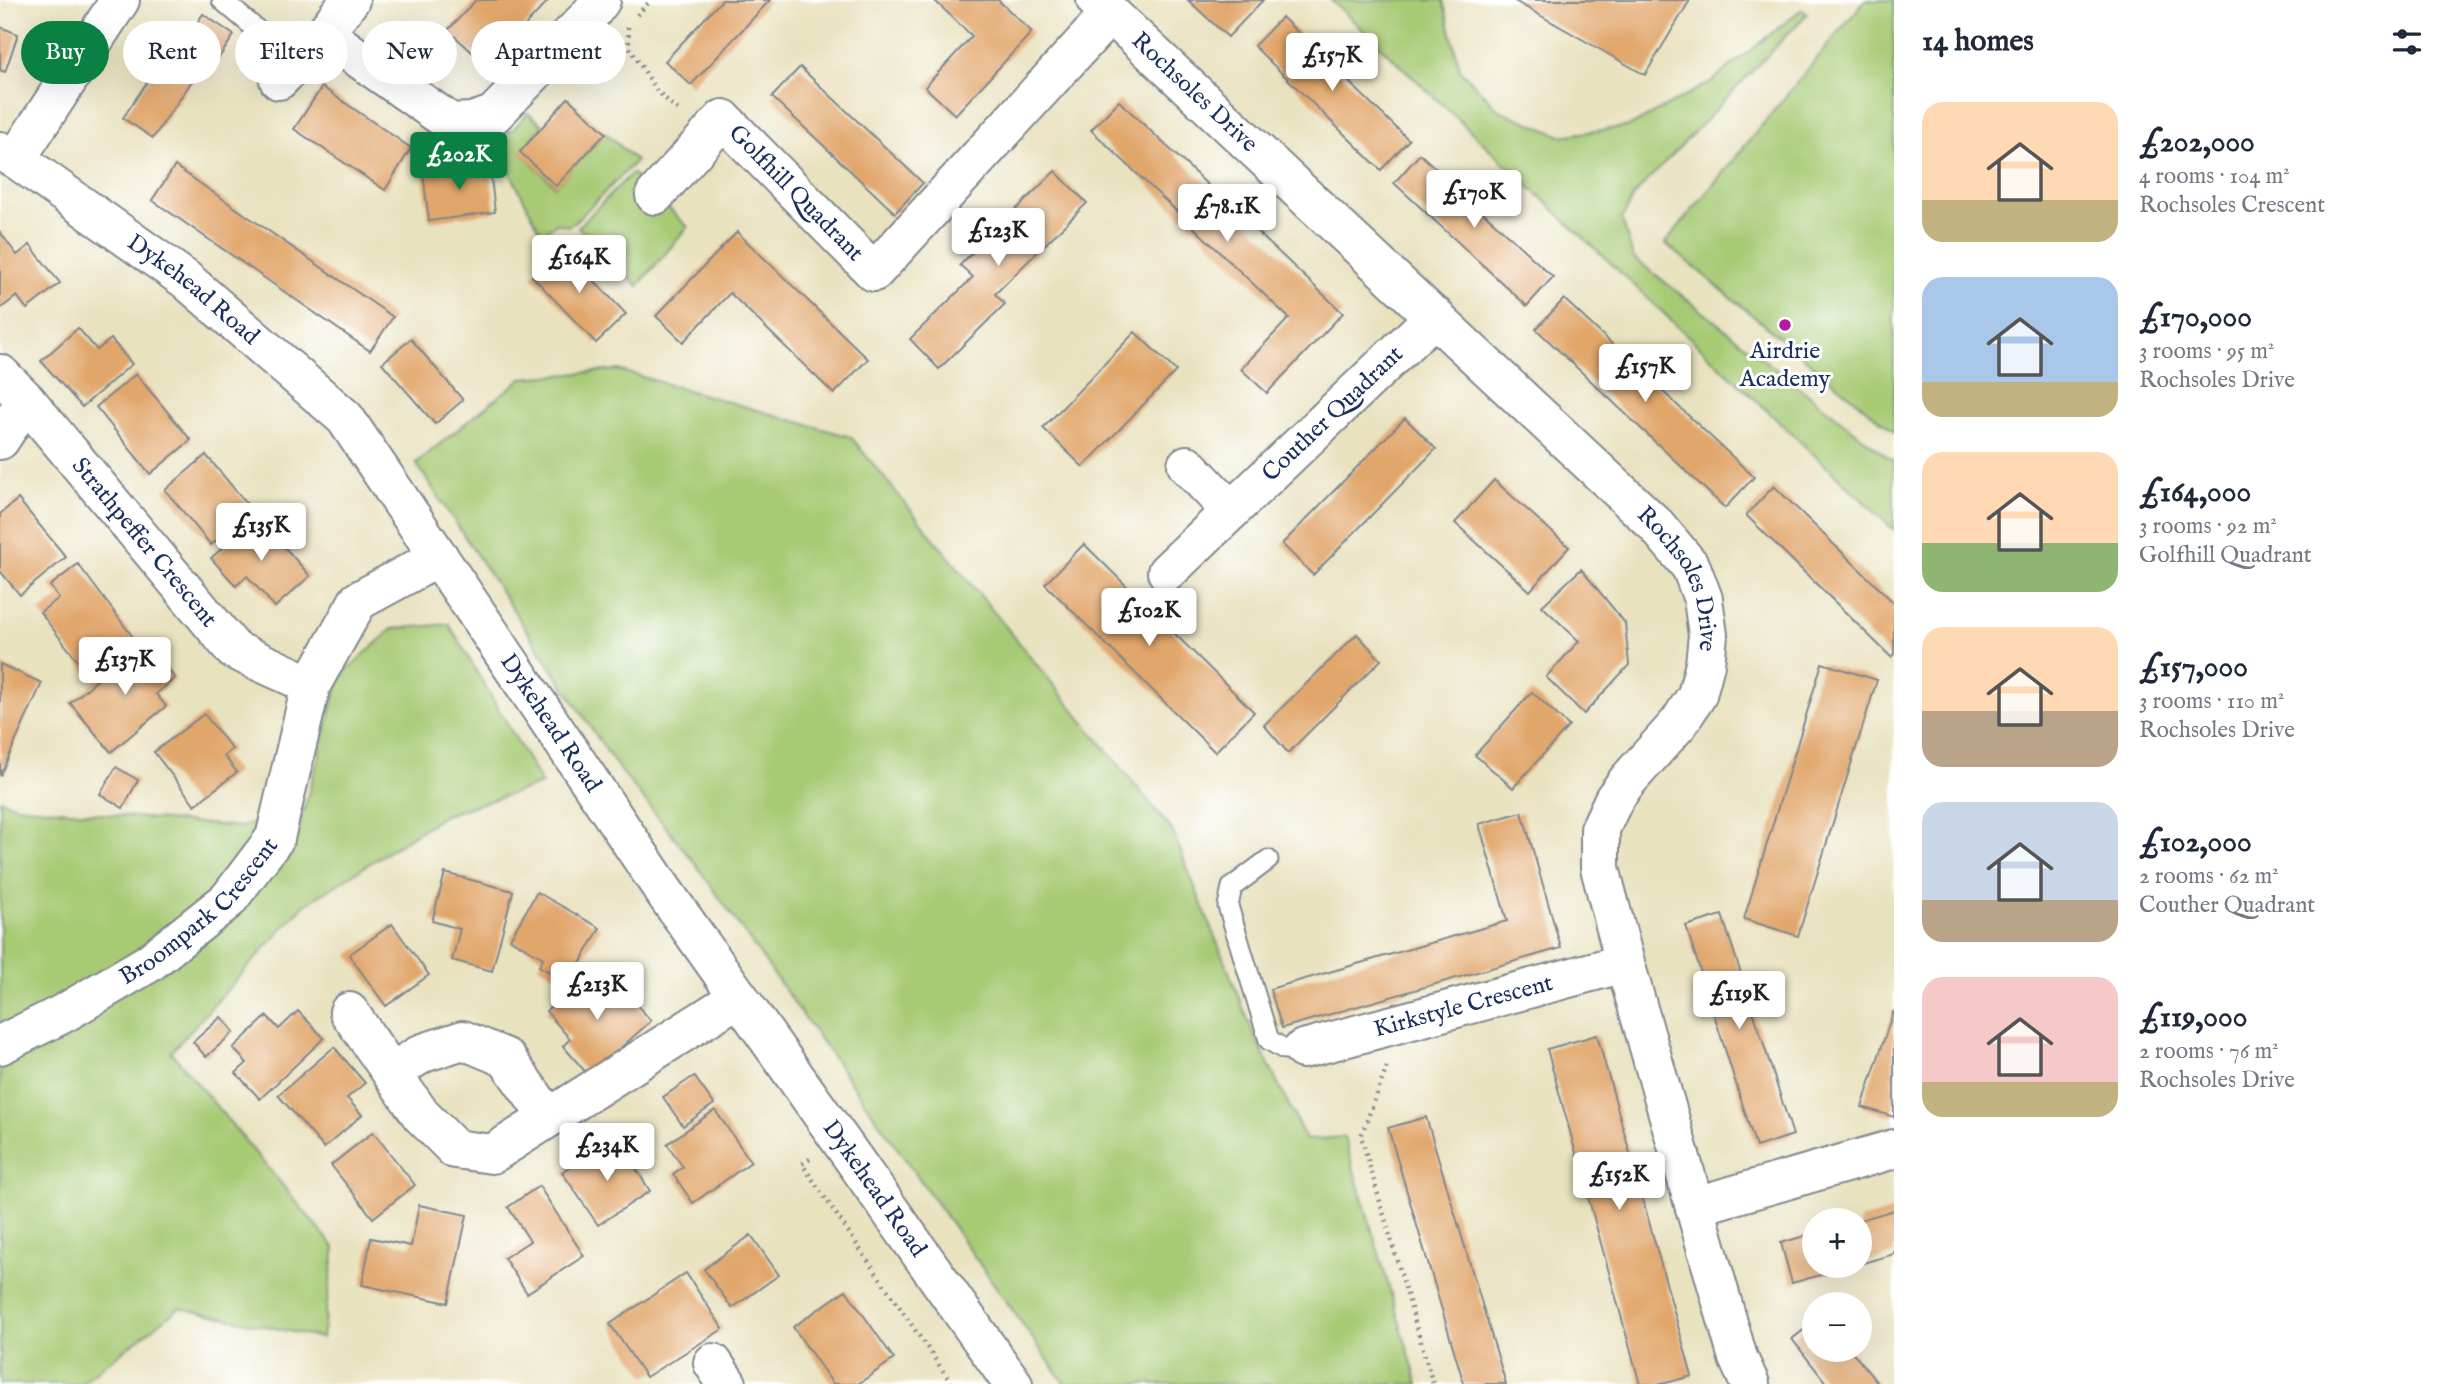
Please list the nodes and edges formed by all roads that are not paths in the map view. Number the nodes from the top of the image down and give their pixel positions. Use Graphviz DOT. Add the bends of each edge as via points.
graph roads {
  1 [pos="120,0"];
  2 [pos="222,0"];
  3 [pos="350,0"];
  4 [pos="1103,7"];
  5 [pos="615,12"];
  6 [pos="247,21"];
  7 [pos="334,21"];
  8 [pos="348,51"];
  9 [pos="8,155"];
  10 [pos="655,195"];
  11 [pos="1435,316"];
  12 [pos="13,387"];
  13 [pos="0,440"];
  14 [pos="1187,465"];
  15 [pos="1231,511"];
  16 [pos="439,557"];
  17 [pos="1167,572"];
  18 [pos="310,685"];
  19 [pos="1268,860"];
  20 [pos="1625,962"];
  21 [pos="739,997"];
  22 [pos="349,1012"];
  23 [pos="0,1045"];
  24 [pos="1303,1049"];
  25 [pos="392,1072"];
  26 [pos="540,1122"];
  27 [pos="1894,1149"];
  28 [pos="1696,1206"];
  29 [pos="1013,1384"];
  30 [pos="1750,1384"];
  1 -- 9 [label="street"];
  2 -- 6 [label="lane"];
  3 -- 7 [label="street"];
  4 -- 10 [label="street, Golfhill Quadrant" via="874,272 723,119"];
  4 -- 11 [label="street, Rochsoles Drive"];
  5 -- 8 [label="street" via="589,16 493,115 472,122 451,123"];
  9 -- 16 [label="street, Dykehead Road" via="185,279 345,418"];
  11 -- 15 [label="street, Couther Quadrant"];
  11 -- 20 [label="street, Rochsoles Drive" via="1656,525 1692,567 1703,599 1708,635 1697,695 1679,723 1628,779 1600,829 1600,867"];
  12 -- 13 [label="street"];
  12 -- 18 [label="street, Strathpeffer Crescent" via="234,650"];
  14 -- 15 [label="street"];
  15 -- 17 [label="street, Couther Quadrant"];
  16 -- 18 [label="street, Broompark Crescent" via="358,601"];
  16 -- 21 [label="street, Dykehead Road"];
  18 -- 23 [label="street, Broompark Crescent" via="275,838 228,900 149,963"];
  19 -- 24 [label="lane" via="1232,887 1228,906 1269,1040 1284,1049"];
  20 -- 24 [label="street, Kirkstyle Crescent"];
  20 -- 28 [label="street, Rochsoles Drive"];
  21 -- 26 [label="street"];
  21 -- 29 [label="street, Dykehead Road"];
  22 -- 25 [label="street"];
  25 -- 26 [label="street" via="421,1115 455,1149 492,1154"];
  25 -- 26 [label="street" via="424,1052 463,1040 506,1058"];
  27 -- 28 [label="street"];
  28 -- 30 [label="street, Rochsoles Drive" via="1738,1357"];
}
